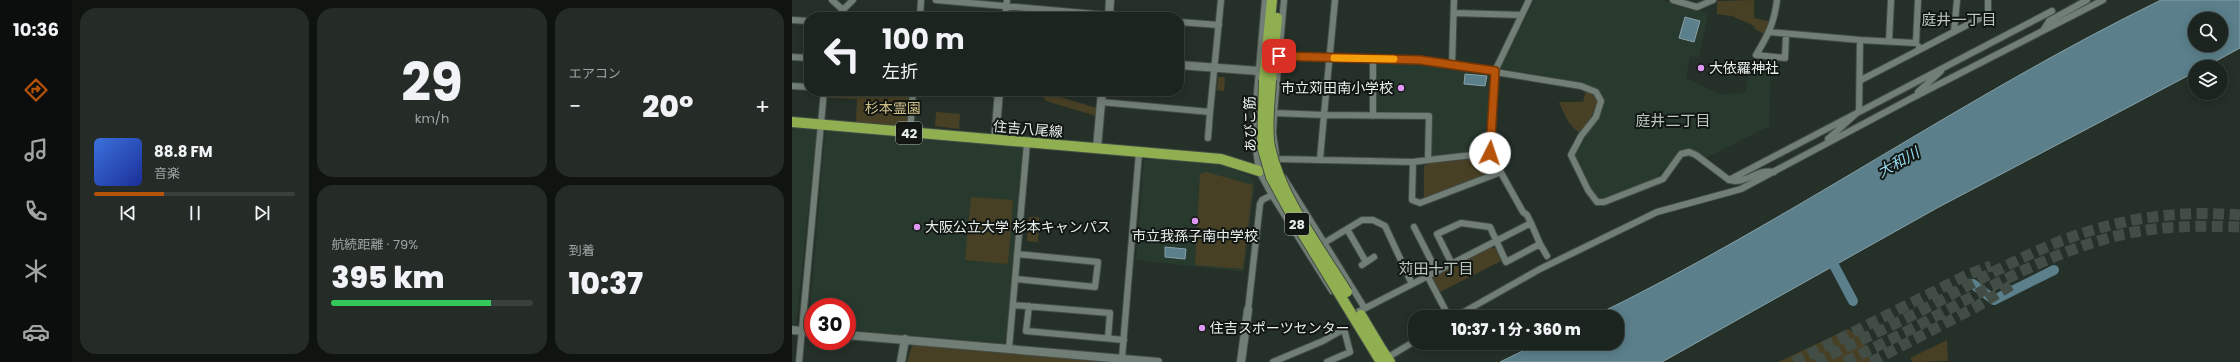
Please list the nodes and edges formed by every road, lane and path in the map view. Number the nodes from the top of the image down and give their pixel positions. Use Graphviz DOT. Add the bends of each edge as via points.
graph roads {
  1 [pos="832,0"];
  2 [pos="852,0"];
  3 [pos="922,0"];
  4 [pos="936,0"];
  5 [pos="1110,0"];
  6 [pos="1221,0"];
  7 [pos="1265,0"];
  8 [pos="1272,0"];
  9 [pos="1278,0"];
  10 [pos="1284,0"];
  11 [pos="1335,0"];
  12 [pos="1454,0"];
  13 [pos="1530,0"];
  14 [pos="1677,0"];
  15 [pos="1713,0"];
  16 [pos="1777,0"];
  17 [pos="1892,0"];
  18 [pos="1918,0"];
  19 [pos="1957,0"];
  20 [pos="1988,0"];
  21 [pos="2087,0"];
  22 [pos="2103,0"];
  23 [pos="1006,3"];
  24 [pos="843,10"];
  25 [pos="2052,11"];
  26 [pos="921,12"];
  27 [pos="1077,12"];
  28 [pos="1109,12"];
  29 [pos="1454,13"];
  30 [pos="1522,15"];
  31 [pos="792,20"];
  32 [pos="804,21"];
  33 [pos="1184,22"];
  34 [pos="1218,25"];
  35 [pos="2044,30"];
  36 [pos="1954,31"];
  37 [pos="1770,32"];
  38 [pos="1786,34"];
  39 [pos="1860,40"];
  40 [pos="1889,42"];
  41 [pos="1916,43"];
  42 [pos="1921,49"];
  43 [pos="1279,56"];
  44 [pos="792,57"];
  45 [pos="804,58"];
  46 [pos="1330,58"];
  47 [pos="1373,59"];
  48 [pos="1184,65"];
  49 [pos="1452,65"];
  50 [pos="1948,65"];
  51 [pos="1215,68"];
  52 [pos="1259,71"];
  53 [pos="1495,71"];
  54 [pos="1268,80"];
  55 [pos="1860,80"];
  56 [pos="792,86"];
  57 [pos="804,87"];
  58 [pos="824,96"];
  59 [pos="913,96"];
  60 [pos="999,96"];
  61 [pos="1102,96"];
  62 [pos="1912,98"];
  63 [pos="1101,102"];
  64 [pos="1859,111"];
  65 [pos="1210,112"];
  66 [pos="1274,113"];
  67 [pos="1324,115"];
  68 [pos="1373,116"];
  69 [pos="792,122"];
  70 [pos="821,125"];
  71 [pos="910,133"];
  72 [pos="1273,134"];
  73 [pos="1254,135"];
  74 [pos="1208,138"];
  75 [pos="995,140"];
  76 [pos="1027,143"];
  77 [pos="1820,146"];
  78 [pos="1097,148"];
  79 [pos="1139,152"];
  80 [pos="1490,153"];
  81 [pos="1278,159"];
  82 [pos="1320,159"];
  83 [pos="1428,160"];
  84 [pos="1413,162"];
  85 [pos="1259,171"];
  86 [pos="1501,172"];
  87 [pos="1774,172"];
  88 [pos="1284,177"];
  89 [pos="1729,180"];
  90 [pos="1272,195"];
  91 [pos="1307,215"];
  92 [pos="1531,223"];
  93 [pos="1291,225"];
  94 [pos="1347,230"];
  95 [pos="1415,231"];
  96 [pos="1496,241"];
  97 [pos="1324,243"];
  98 [pos="1540,244"];
  99 [pos="1017,254"];
  100 [pos="1547,256"];
  101 [pos="1374,257"];
  102 [pos="1452,264"];
  103 [pos="1437,272"];
  104 [pos="1428,277"];
  105 [pos="1015,279"];
  106 [pos="1412,284"];
  107 [pos="1013,305"];
  108 [pos="1029,306"];
  109 [pos="1364,307"];
  110 [pos="1248,310"];
  111 [pos="1446,310"];
  112 [pos="1467,310"];
  113 [pos="792,330"];
  114 [pos="802,331"];
  115 [pos="856,336"];
  116 [pos="1108,338"];
  117 [pos="905,339"];
  118 [pos="1124,340"];
  119 [pos="1408,345"];
  120 [pos="1009,348"];
  121 [pos="1122,358"];
  122 [pos="1382,358"];
  123 [pos="798,362"];
  124 [pos="901,362"];
  125 [pos="1158,362"];
  126 [pos="1241,362"];
  127 [pos="1274,362"];
  128 [pos="1328,362"];
  1 -- 24 [label="street"];
  2 -- 24 [label="street"];
  3 -- 26 [label="street"];
  4 -- 23 [label="street"];
  5 -- 28 [label="street"];
  6 -- 34 [label="street"];
  7 -- 52 [label="street"];
  8 -- 54 [label="main road, あびこ筋 / 28"];
  9 -- 54 [label="main road, あびこ筋 / 28"];
  10 -- 43 [label="street"];
  11 -- 46 [label="street"];
  12 -- 29 [label="street"];
  13 -- 30 [label="street"];
  14 -- 15 [label="street" via="1697,7"];
  16 -- 37 [label="street" via="1775,20"];
  17 -- 40 [label="street"];
  18 -- 41 [label="street"];
  19 -- 36 [label="street"];
  20 -- 36 [label="street" via="1988,14"];
  21 -- 35 [label="street" via="2049,21"];
  22 -- 35 [label="street"];
  23 -- 27 [label="street"];
  25 -- 50 [label="street"];
  29 -- 30 [label="street"];
  29 -- 49 [label="street"];
  30 -- 53 [label="street"];
  31 -- 32 [label="street"];
  33 -- 34 [label="street"];
  34 -- 51 [label="street"];
  35 -- 62 [label="street"];
  36 -- 42 [label="street"];
  37 -- 38 [label="street"];
  37 -- 38 [label="street" via="1756,55 1785,58"];
  38 -- 39 [label="street"];
  39 -- 40 [label="street"];
  39 -- 55 [label="street"];
  40 -- 41 [label="street"];
  41 -- 42 [label="street"];
  42 -- 55 [label="street"];
  43 -- 46 [label="street"];
  43 -- 66 [label="street"];
  44 -- 45 [label="street"];
  46 -- 47 [label="street"];
  46 -- 67 [label="street"];
  47 -- 49 [label="street" via="1420,60"];
  47 -- 68 [label="street"];
  48 -- 51 [label="street"];
  49 -- 53 [label="street"];
  50 -- 62 [label="street"];
  50 -- 64 [label="street"];
  51 -- 52 [label="street"];
  51 -- 65 [label="street"];
  52 -- 73 [label="street"];
  53 -- 80 [label="street"];
  53 -- 89 [label="street" via="1581,86 1596,92 1601,101 1596,117 1571,155 1588,190 1597,202 1604,202 1663,179 1681,154 1689,152"];
  54 -- 122 [label="main road, あびこ筋 / 28, bridge" via="1262,146 1271,177 1296,223"];
  55 -- 64 [label="street"];
  56 -- 57 [label="street"];
  58 -- 70 [label="street"];
  59 -- 71 [label="street"];
  60 -- 75 [label="street"];
  61 -- 63 [label="street"];
  62 -- 77 [label="street"];
  63 -- 65 [label="street"];
  63 -- 78 [label="street"];
  64 -- 77 [label="street"];
  64 -- 89 [label="street"];
  65 -- 74 [label="street"];
  66 -- 67 [label="street"];
  66 -- 72 [label="street"];
  67 -- 68 [label="street"];
  67 -- 82 [label="street"];
  68 -- 83 [label="street" via="1429,116"];
  69 -- 70 [label="main road, 住吉八尾線 / 42"];
  70 -- 71 [label="main road, 住吉八尾線 / 42"];
  70 -- 114 [label="street"];
  71 -- 75 [label="main road, 住吉八尾線 / 42"];
  72 -- 73 [label="street" via="1260,131"];
  72 -- 81 [label="street"];
  73 -- 85 [label="street"];
  75 -- 76 [label="main road, 住吉八尾線 / 42"];
  76 -- 78 [label="main road, 住吉八尾線 / 42"];
  76 -- 99 [label="street"];
  77 -- 87 [label="street"];
  78 -- 79 [label="main road, 住吉八尾線 / 42"];
  79 -- 85 [label="main road, 住吉八尾線 / 42" via="1221,159"];
  79 -- 118 [label="street"];
  80 -- 83 [label="street"];
  80 -- 86 [label="street"];
  81 -- 82 [label="street"];
  81 -- 88 [label="street"];
  82 -- 84 [label="street"];
  83 -- 84 [label="street"];
  84 -- 86 [label="street" via="1412,200 1420,204"];
  85 -- 88 [label="street"];
  85 -- 90 [label="street"];
  86 -- 92 [label="street" via="1522,212"];
  87 -- 89 [label="street" via="1766,170 1736,182"];
  87 -- 112 [label="street" via="1741,190 1656,212 1540,269"];
  88 -- 91 [label="street"];
  90 -- 93 [label="street"];
  90 -- 110 [label="street" via="1260,204"];
  91 -- 93 [label="street" via="1306,221 1296,227"];
  91 -- 97 [label="street"];
  92 -- 96 [label="street"];
  92 -- 98 [label="street"];
  93 -- 109 [label="street" via="1348,317"];
  94 -- 97 [label="street"];
  94 -- 101 [label="street" via="1364,263"];
  94 -- 106 [label="street" via="1362,220 1373,220 1385,226"];
  95 -- 103 [label="street"];
  96 -- 98 [label="street" via="1506,262"];
  96 -- 102 [label="street"];
  96 -- 102 [label="street" via="1490,227 1462,223 1437,234"];
  97 -- 109 [label="street"];
  98 -- 100 [label="street"];
  99 -- 105 [label="street"];
  99 -- 105 [label="street" via="1098,262 1095,287"];
  102 -- 103 [label="street"];
  103 -- 104 [label="street"];
  104 -- 106 [label="street"];
  104 -- 111 [label="street"];
  105 -- 107 [label="street"];
  106 -- 109 [label="street"];
  107 -- 108 [label="street"];
  107 -- 120 [label="street"];
  108 -- 116 [label="street" via="1110,313"];
  108 -- 116 [label="street" via="1026,331"];
  110 -- 126 [label="street"];
  113 -- 114 [label="street"];
  114 -- 123 [label="street"];
  115 -- 117 [label="street"];
  116 -- 118 [label="street"];
  117 -- 120 [label="street"];
  117 -- 124 [label="street"];
  118 -- 121 [label="street"];
  119 -- 122 [label="street"];
  120 -- 121 [label="street"];
  121 -- 125 [label="street"];
  127 -- 128 [label="street" via="1344,329 1350,352"];
}
